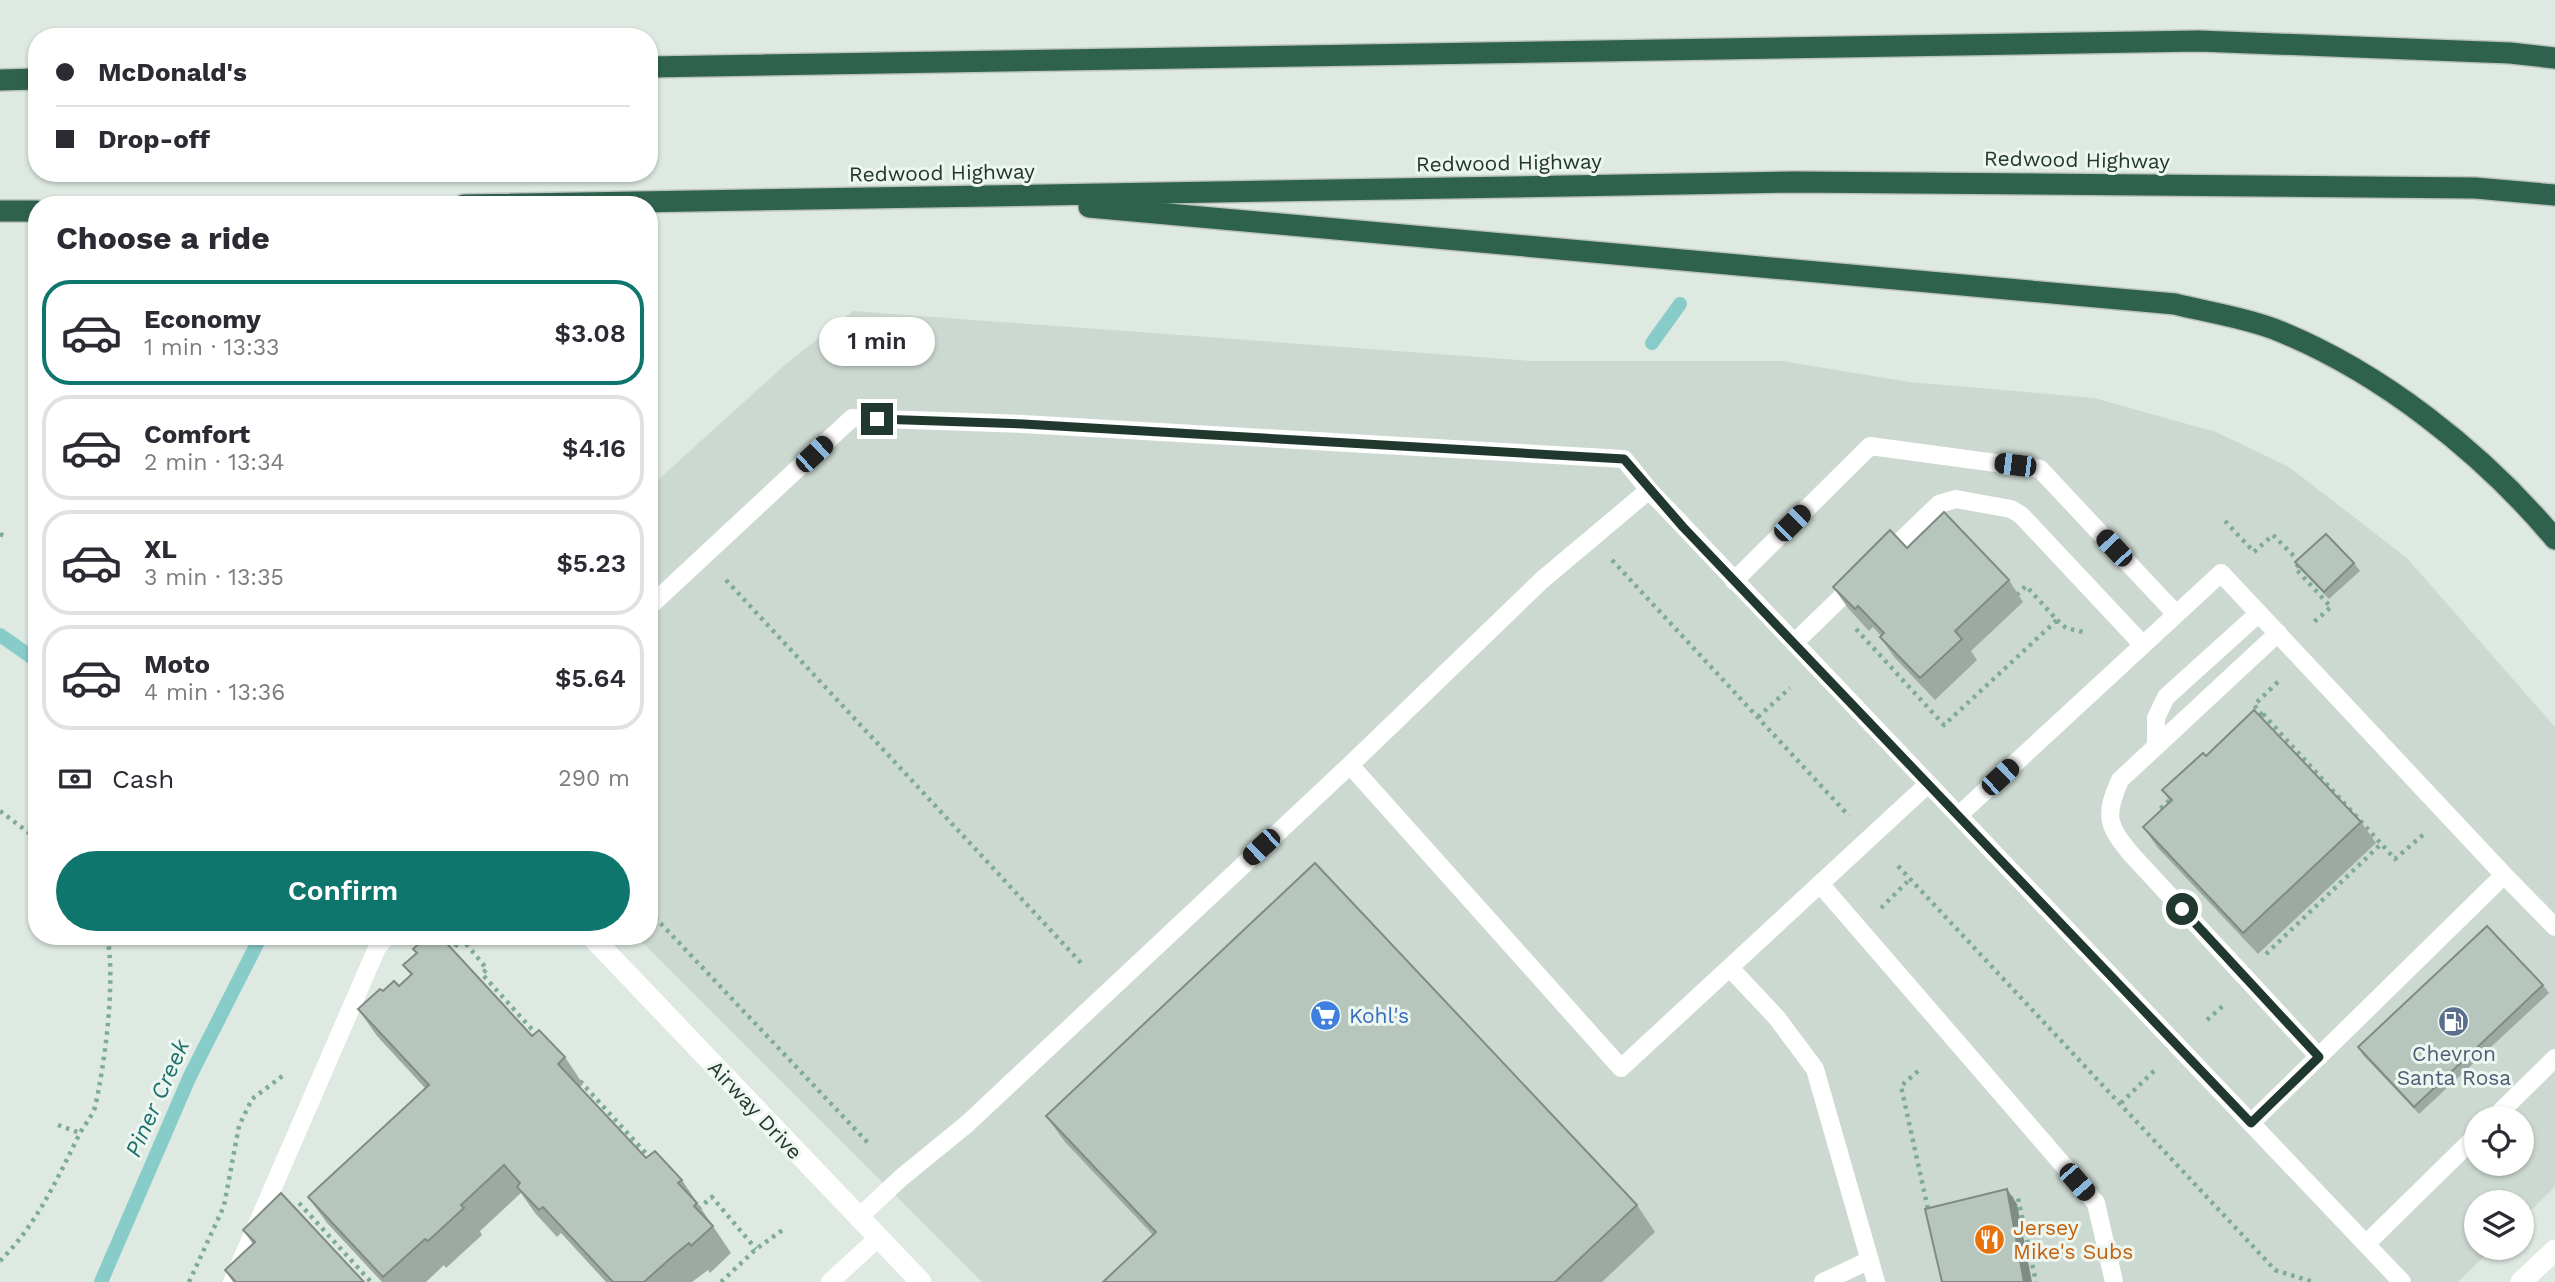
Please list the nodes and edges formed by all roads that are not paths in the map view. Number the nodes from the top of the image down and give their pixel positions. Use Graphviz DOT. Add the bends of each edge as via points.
graph roads {
  1 [pos="2555,58"];
  2 [pos="658,67"];
  3 [pos="28,79"];
  4 [pos="0,80"];
  5 [pos="2555,195"];
  6 [pos="976,198"];
  7 [pos="658,202"];
  8 [pos="0,211"];
  9 [pos="28,211"];
  10 [pos="1649,491"];
  11 [pos="2555,539"];
  12 [pos="1734,580"];
  13 [pos="658,598"];
  14 [pos="2259,613"];
  15 [pos="2176,614"];
  16 [pos="2278,633"];
  17 [pos="1794,643"];
  18 [pos="2143,645"];
  19 [pos="2156,747"];
  20 [pos="1350,765"];
  21 [pos="1928,784"];
  22 [pos="1959,815"];
  23 [pos="2504,875"];
  24 [pos="1821,885"];
  25 [pos="2555,927"];
  26 [pos="380,945"];
  27 [pos="600,945"];
  28 [pos="1731,969"];
  29 [pos="2319,1057"];
  30 [pos="2555,1058"];
  31 [pos="2506,1106"];
  32 [pos="2251,1123"];
  33 [pos="2464,1148"];
  34 [pos="858,1218"];
  35 [pos="878,1238"];
  36 [pos="2366,1244"];
  37 [pos="2555,1250"];
  38 [pos="1870,1260"];
  39 [pos="232,1282"];
  40 [pos="830,1282"];
  41 [pos="921,1282"];
  42 [pos="1824,1282"];
  43 [pos="1876,1282"];
  44 [pos="2114,1282"];
  45 [pos="2402,1282"];
  46 [pos="2521,1282"];
  1 -- 2 [label="highway" via="2199,41"];
  3 -- 4 [label="highway"];
  5 -- 6 [label="highway, Redwood Highway" via="2475,188 1794,182"];
  6 -- 7 [label="highway, Redwood Highway"];
  6 -- 11 [label="highway" via="2175,304 2273,328 2359,370 2437,425"];
  8 -- 9 [label="highway"];
  10 -- 12 [label="lane"];
  10 -- 13 [label="lane" via="1624,459 852,418"];
  10 -- 20 [label="lane" via="1542,580"];
  12 -- 15 [label="lane" via="1870,446 2040,469"];
  12 -- 17 [label="lane"];
  14 -- 15 [label="lane" via="2221,573"];
  14 -- 16 [label="lane"];
  14 -- 19 [label="lane" via="2166,697 2156,718"];
  15 -- 18 [label="lane"];
  16 -- 19 [label="lane"];
  16 -- 23 [label="lane"];
  17 -- 18 [label="lane" via="1939,504 1956,499 2021,514"];
  17 -- 21 [label="lane"];
  18 -- 22 [label="lane"];
  19 -- 29 [label="lane" via="2120,780 2108,808 2113,833"];
  20 -- 28 [label="lane" via="1621,1068"];
  20 -- 34 [label="lane" via="967,1124"];
  21 -- 22 [label="lane"];
  21 -- 24 [label="lane"];
  22 -- 32 [label="lane"];
  23 -- 25 [label="lane"];
  23 -- 29 [label="lane"];
  24 -- 28 [label="lane"];
  24 -- 44 [label="lane" via="2096,1203"];
  26 -- 39 [label="lane"];
  27 -- 34 [label="street, Airway Drive"];
  28 -- 38 [label="lane" via="1777,1018 1815,1069"];
  29 -- 32 [label="lane"];
  30 -- 31 [label="lane"];
  32 -- 36 [label="lane"];
  33 -- 36 [label="lane"];
  34 -- 35 [label="street, Airway Drive"];
  35 -- 40 [label="lane"];
  35 -- 41 [label="street, Airway Drive"];
  36 -- 45 [label="lane"];
  37 -- 46 [label="street"];
  38 -- 42 [label="lane"];
  38 -- 43 [label="lane"];
}
